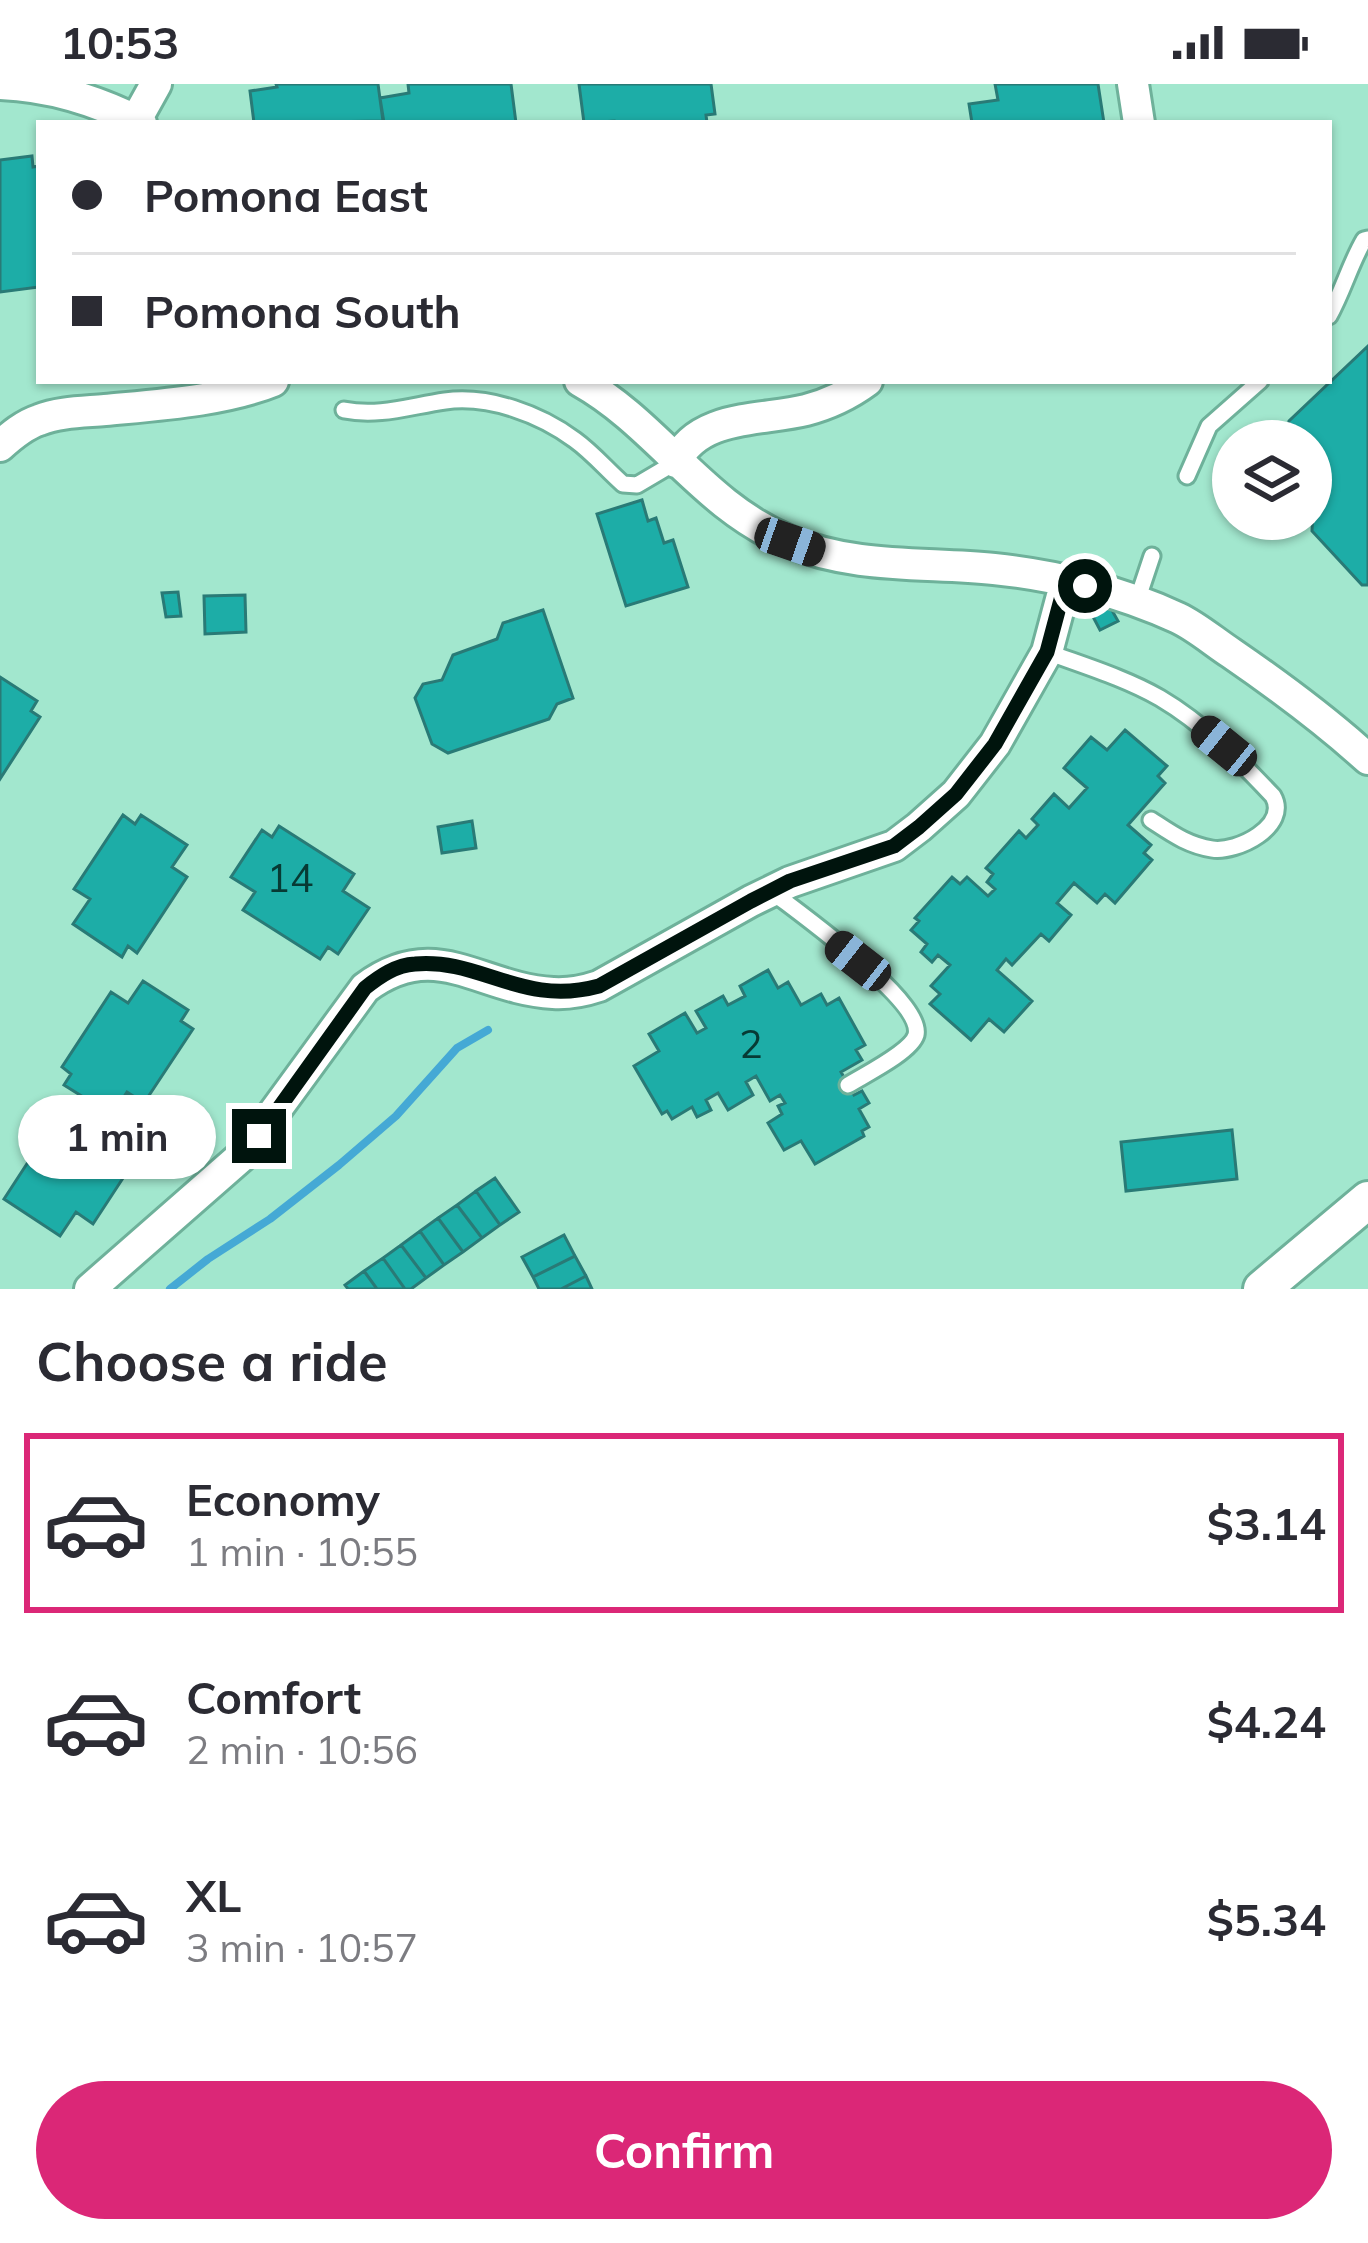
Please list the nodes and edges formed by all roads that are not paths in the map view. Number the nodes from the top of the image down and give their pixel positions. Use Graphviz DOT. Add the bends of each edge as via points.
graph roads {
  1 [pos="0,84"];
  2 [pos="157,84"];
  3 [pos="1133,84"];
  4 [pos="134,120"];
  5 [pos="140,120"];
  6 [pos="1139,120"];
  7 [pos="1368,239"];
  8 [pos="1332,310"];
  9 [pos="262,384"];
  10 [pos="584,384"];
  11 [pos="862,384"];
  12 [pos="1257,384"];
  13 [pos="344,410"];
  14 [pos="0,446"];
  15 [pos="676,462"];
  16 [pos="1187,476"];
  17 [pos="1152,556"];
  18 [pos="1066,581"];
  19 [pos="1137,602"];
  20 [pos="1047,652"];
  21 [pos="1365,750"];
  22 [pos="1151,820"];
  23 [pos="771,891"];
  24 [pos="848,1085"];
  25 [pos="1368,1200"];
  26 [pos="90,1289"];
  27 [pos="1262,1289"];
  1 -- 4 [label="street" via="52,90"];
  2 -- 5 [label="street"];
  3 -- 6 [label="street"];
  7 -- 8 [label="lane"];
  9 -- 14 [label="street" via="56,415"];
  10 -- 15 [label="street"];
  11 -- 15 [label="street" via="819,406 710,430"];
  12 -- 16 [label="lane" via="1209,426"];
  13 -- 15 [label="lane" via="478,400 572,437 623,484"];
  15 -- 18 [label="street" via="772,534 816,551"];
  17 -- 19 [label="lane"];
  18 -- 19 [label="street"];
  18 -- 20 [label="street"];
  19 -- 21 [label="street" via="1183,620"];
  20 -- 22 [label="lane" via="1189,717 1279,806 1265,829 1223,850 1184,842"];
  20 -- 23 [label="street" via="995,744 919,827 894,846"];
  23 -- 24 [label="lane" via="887,984 916,1021 910,1046"];
  23 -- 26 [label="street" via="575,993 436,964 386,972 365,988 243,1155"];
  25 -- 27 [label="street"];
}
